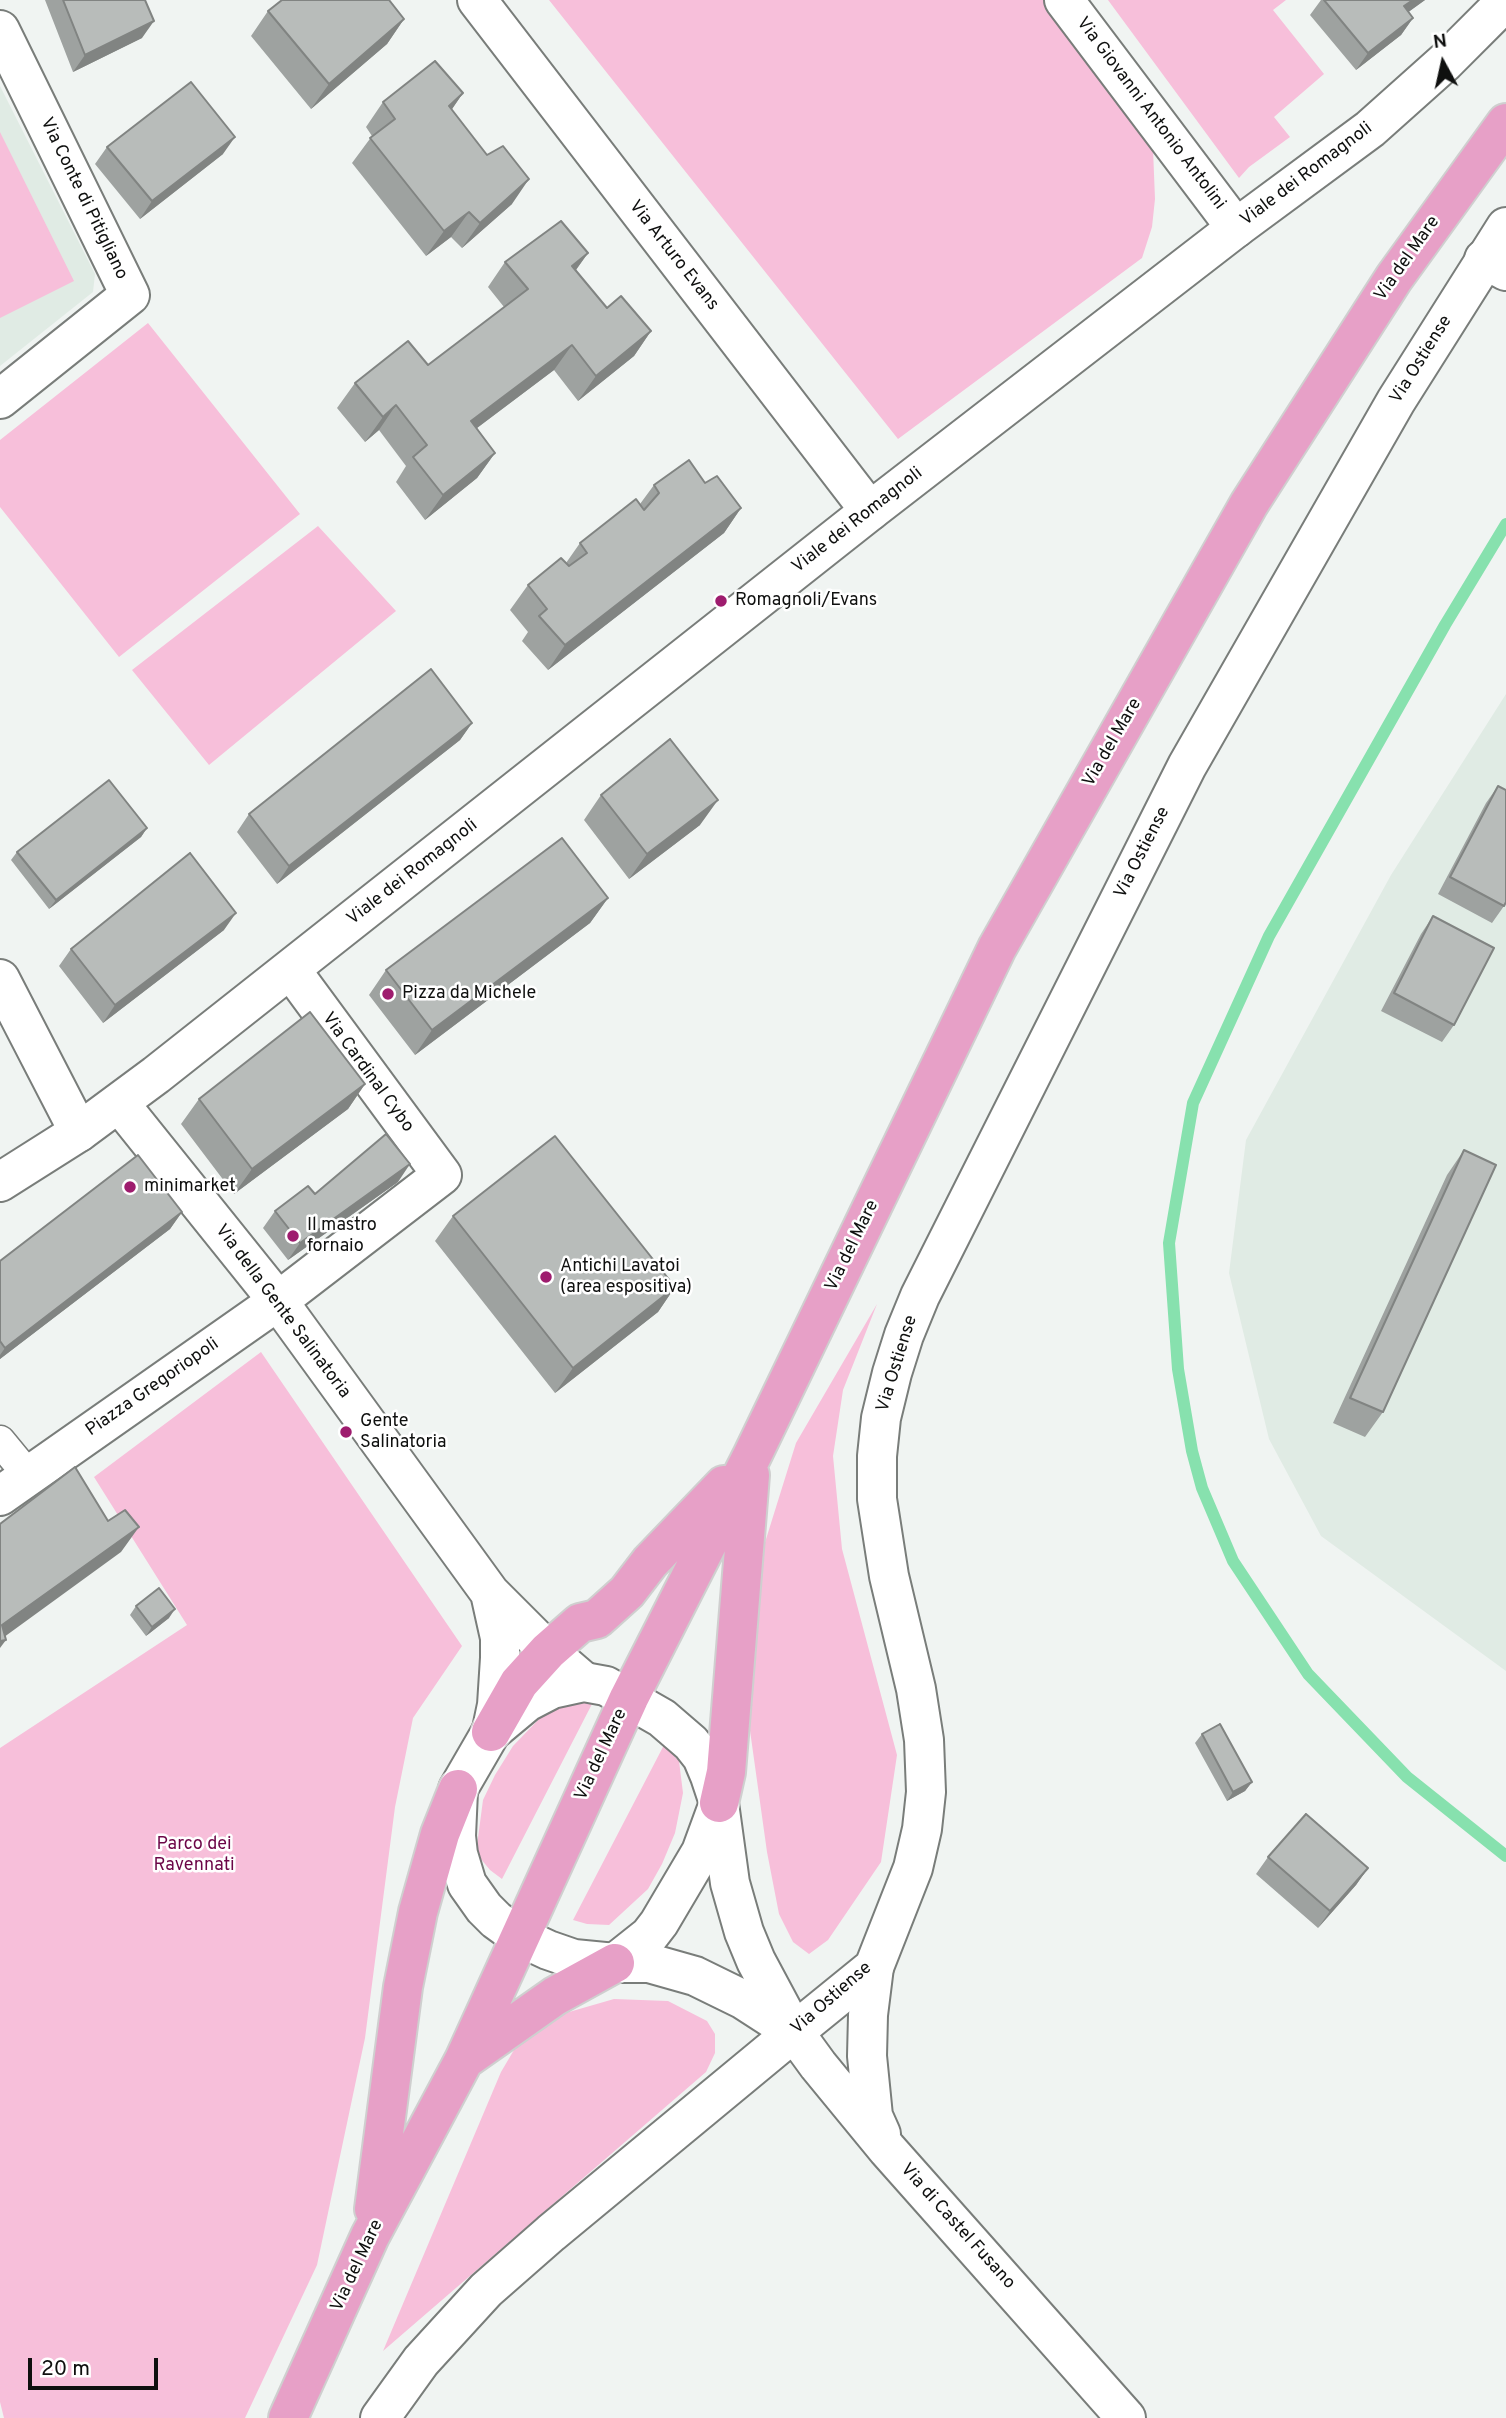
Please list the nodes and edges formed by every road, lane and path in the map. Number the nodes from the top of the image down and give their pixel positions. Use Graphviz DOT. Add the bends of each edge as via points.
graph roads {
  1 [pos="477,0"];
  2 [pos="1065,0"];
  3 [pos="1506,1"];
  4 [pos="0,30"];
  5 [pos="1506,123"];
  6 [pos="1506,227"];
  7 [pos="1236,228"];
  8 [pos="1495,265"];
  9 [pos="0,400"];
  10 [pos="870,511"];
  11 [pos="291,970"];
  12 [pos="0,979"];
  13 [pos="119,1104"];
  14 [pos="79,1132"];
  15 [pos="442,1175"];
  16 [pos="0,1182"];
  17 [pos="278,1301"];
  18 [pos="0,1441"];
  19 [pos="752,1456"];
  20 [pos="14,1486"];
  21 [pos="490,1592"];
  22 [pos="548,1651"];
  23 [pos="583,1682"];
  24 [pos="629,1698"];
  25 [pos="491,1732"];
  26 [pos="458,1789"];
  27 [pos="719,1803"];
  28 [pos="518,1936"];
  29 [pos="615,1963"];
  30 [pos="874,1968"];
  31 [pos="794,2032"];
  32 [pos="464,2060"];
  33 [pos="887,2149"];
  34 [pos="370,2236"];
  35 [pos="288,2418"];
  36 [pos="380,2418"];
  37 [pos="1126,2418"];
  1 -- 10 [label="street, Via Arturo Evans"];
  2 -- 7 [label="street, Via Giovanni Antonio Antolini"];
  3 -- 7 [label="street, Viale dei Romagnoli" via="1370,129"];
  4 -- 9 [label="street, Via Conte di Pitigliano" via="130,295"];
  5 -- 19 [label="main road, Via del Mare" via="1394,278 1249,504 1004,936"];
  6 -- 8 [label="street, Via Ostiense"];
  7 -- 10 [label="street, Viale dei Romagnoli"];
  8 -- 30 [label="street, Via Ostiense" via="1396,401 1187,766 904,1335 881,1418 877,1499 889,1576 916,1689 926,1792 913,1868"];
  10 -- 11 [label="street, Viale dei Romagnoli"];
  11 -- 13 [label="street, Viale dei Romagnoli"];
  11 -- 15 [label="street, Via Cardinal Cybo"];
  12 -- 14 [label="street"];
  13 -- 14 [label="street, Viale dei Romagnoli"];
  13 -- 17 [label="street, Via della Gente Salinatoria"];
  14 -- 16 [label="street, Viale dei Romagnoli"];
  15 -- 17 [label="street, Piazza Gregoriopoli"];
  17 -- 20 [label="street, Piazza Gregoriopoli"];
  17 -- 21 [label="street, Via della Gente Salinatoria"];
  18 -- 20 [label="street, Piazza Gregoriopoli"];
  19 -- 22 [label="main road" via="627,1592 597,1619 580,1623"];
  19 -- 24 [label="main road, Via del Mare"];
  19 -- 27 [label="main road" via="726,1772"];
  21 -- 22 [label="street, Via della Gente Salinatoria"];
  21 -- 25 [label="street, Via della Gente Salinatoria" via="500,1638"];
  22 -- 23 [label="street, Via della Gente Salinatoria"];
  22 -- 25 [label="main road" via="519,1683"];
  23 -- 24 [label="street" via="606,1686"];
  23 -- 25 [label="street" via="539,1694"];
  24 -- 27 [label="street" via="691,1743 702,1757"];
  24 -- 28 [label="main road, Via del Mare"];
  25 -- 26 [label="street"];
  26 -- 28 [label="street" via="456,1836 467,1884 496,1920"];
  26 -- 34 [label="main road" via="440,1834 413,1936"];
  27 -- 29 [label="street" via="701,1852 659,1923"];
  27 -- 31 [label="street" via="730,1883 744,1932"];
  28 -- 29 [label="street" via="574,1959"];
  28 -- 32 [label="main road, Via del Mare"];
  29 -- 31 [label="street" via="649,1963 695,1976"];
  29 -- 32 [label="main road" via="555,1996"];
  30 -- 31 [label="street, Via Ostiense"];
  30 -- 33 [label="street" via="868,2080 873,2116"];
  31 -- 33 [label="street, Via di Castel Fusano"];
  31 -- 36 [label="street, Via Ostiense" via="486,2290 421,2361"];
  32 -- 34 [label="main road, Via del Mare"];
  33 -- 37 [label="street, Via di Castel Fusano"];
  34 -- 35 [label="main road, Via del Mare"];
}
